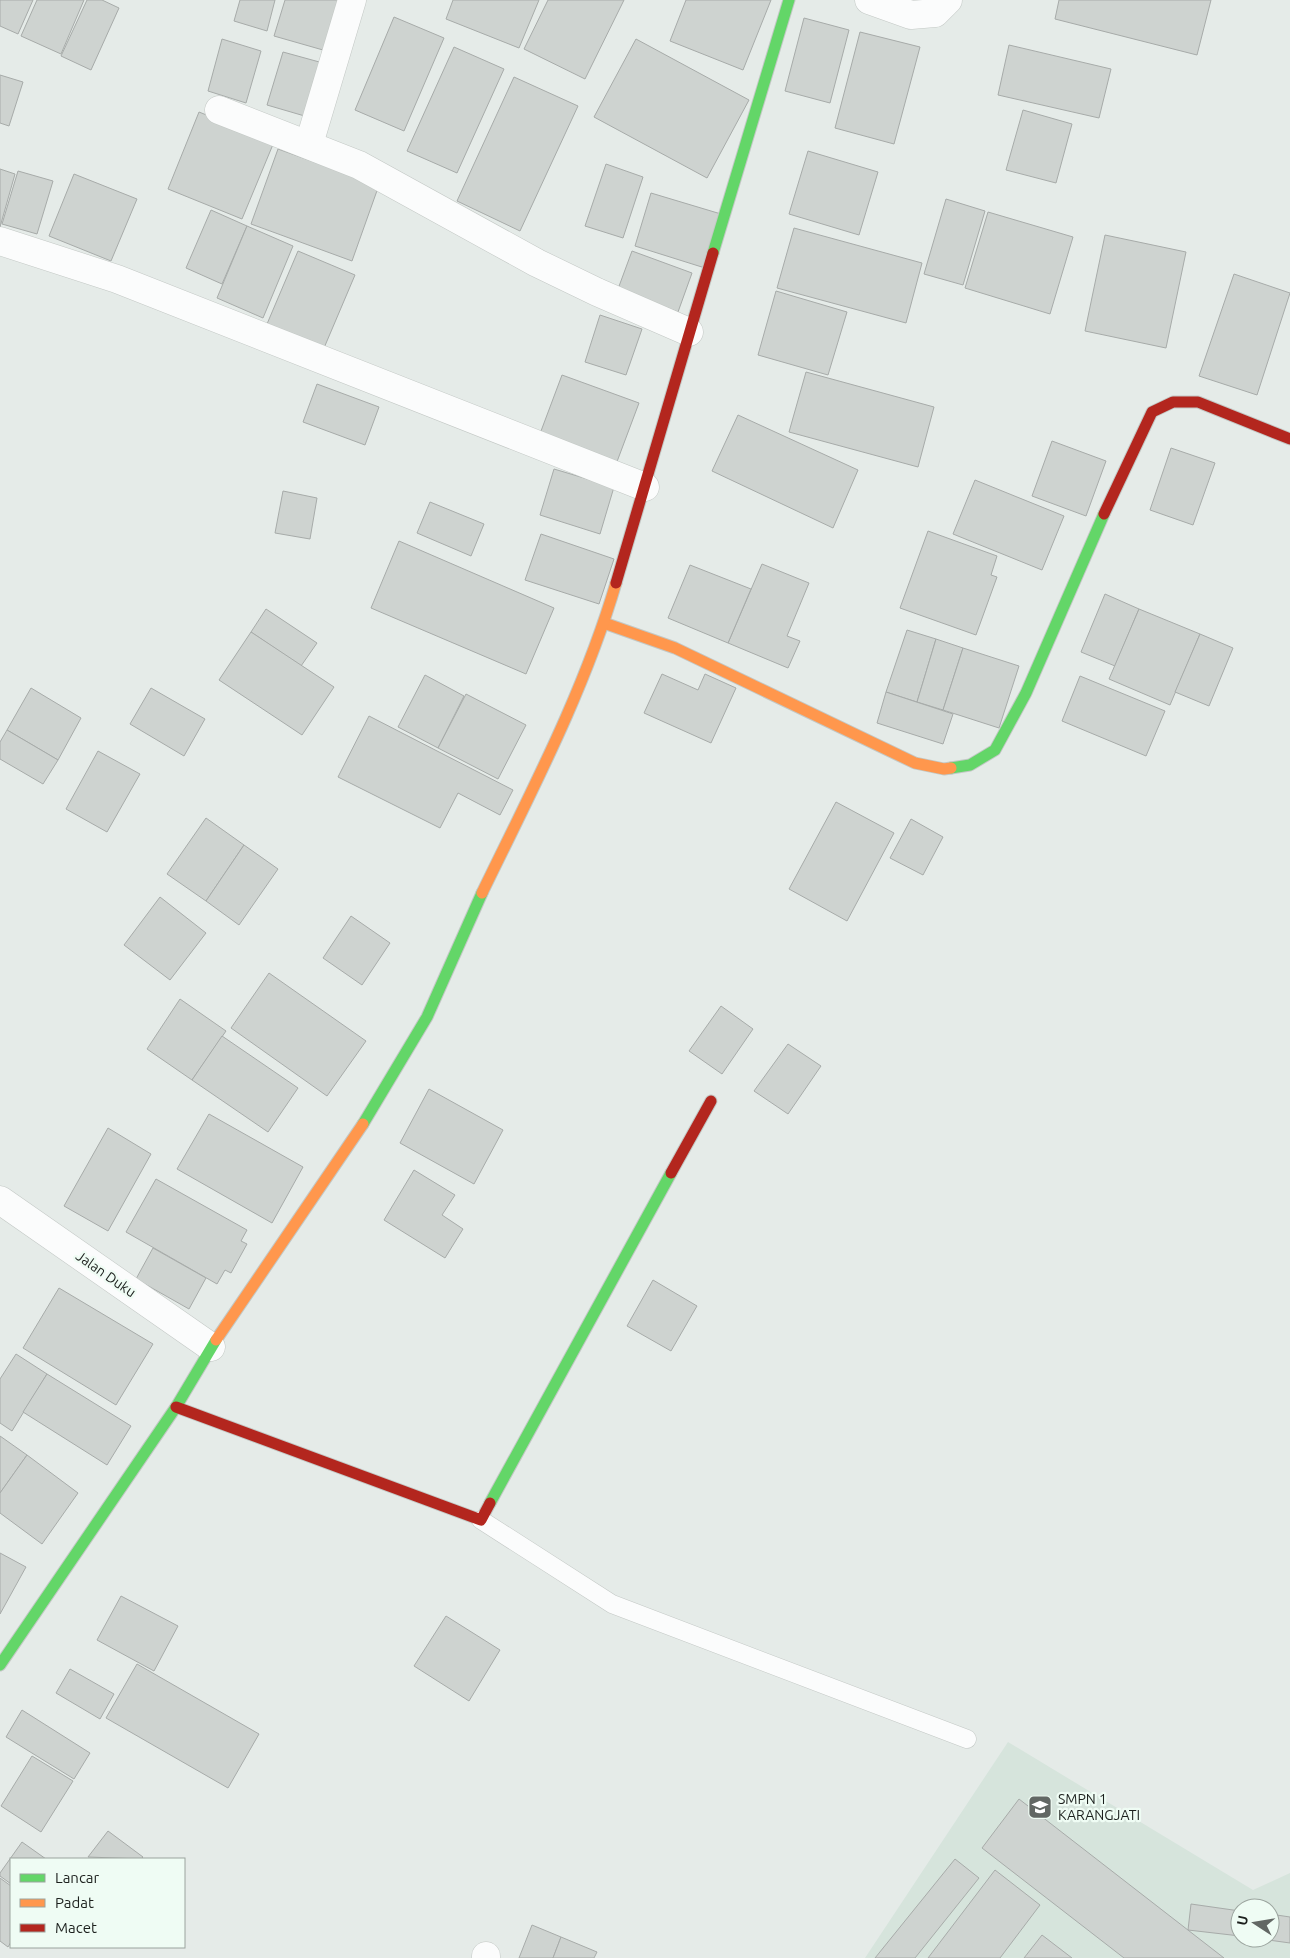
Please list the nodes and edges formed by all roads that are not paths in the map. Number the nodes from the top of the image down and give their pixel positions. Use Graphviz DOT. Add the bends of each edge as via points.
graph roads {
  1 [pos="352,0"];
  2 [pos="789,0"];
  3 [pos="868,0"];
  4 [pos="948,0"];
  5 [pos="219,110"];
  6 [pos="309,144"];
  7 [pos="0,241"];
  8 [pos="688,332"];
  9 [pos="1290,439"];
  10 [pos="645,487"];
  11 [pos="604,623"];
  12 [pos="710,1101"];
  13 [pos="0,1200"];
  14 [pos="211,1348"];
  15 [pos="176,1407"];
  16 [pos="481,1520"];
  17 [pos="0,1665"];
  18 [pos="967,1739"];
  1 -- 6 [label="street"];
  2 -- 8 [label="street"];
  3 -- 4 [label="street" via="911,15 935,13"];
  5 -- 6 [label="street"];
  6 -- 8 [label="street" via="359,165 537,263"];
  7 -- 10 [label="street" via="117,278"];
  8 -- 10 [label="street"];
  9 -- 11 [label="street" via="1198,402 1173,402 1152,412 1100,521 1026,693 995,750 970,765 944,769 915,762 675,648"];
  10 -- 11 [label="street"];
  11 -- 14 [label="street" via="540,778 483,892 427,1017 377,1103"];
  12 -- 16 [label="street"];
  13 -- 14 [label="street, Jalan Duku"];
  14 -- 15 [label="street"];
  15 -- 16 [label="street"];
  15 -- 17 [label="street"];
  16 -- 18 [label="lane" via="612,1604"];
}
